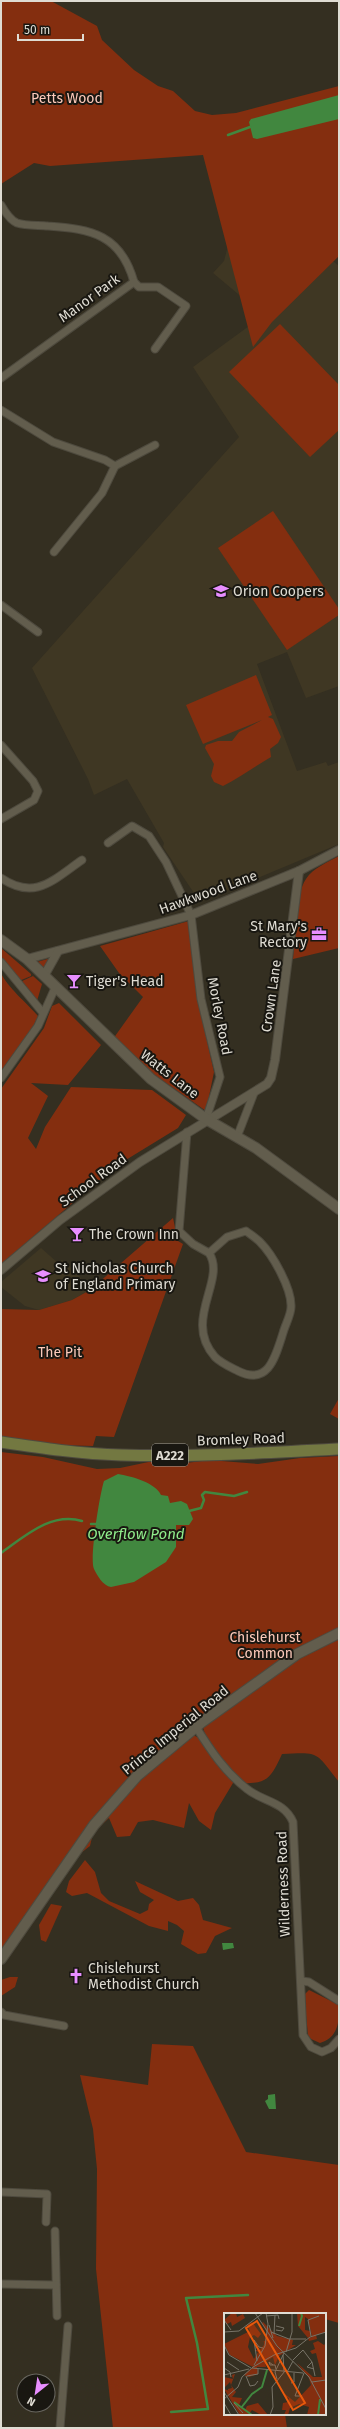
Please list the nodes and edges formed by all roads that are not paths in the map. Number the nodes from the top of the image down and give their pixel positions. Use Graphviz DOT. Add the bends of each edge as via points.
graph roads {
  1 [pos="1,205"];
  2 [pos="134,282"];
  3 [pos="155,349"];
  4 [pos="1,378"];
  5 [pos="1,410"];
  6 [pos="156,445"];
  7 [pos="115,466"];
  8 [pos="54,552"];
  9 [pos="1,605"];
  10 [pos="38,632"];
  11 [pos="1,744"];
  12 [pos="1,819"];
  13 [pos="108,843"];
  14 [pos="339,850"];
  15 [pos="82,860"];
  16 [pos="298,871"];
  17 [pos="1,878"];
  18 [pos="191,915"];
  19 [pos="1,940"];
  20 [pos="58,951"];
  21 [pos="27,959"];
  22 [pos="1,962"];
  23 [pos="44,976"];
  24 [pos="55,988"];
  25 [pos="43,1013"];
  26 [pos="1,1078"];
  27 [pos="254,1093"];
  28 [pos="206,1119"];
  29 [pos="187,1132"];
  30 [pos="237,1137"];
  31 [pos="339,1209"];
  32 [pos="209,1253"];
  33 [pos="1,1270"];
  34 [pos="1,1442"];
  35 [pos="339,1449"];
  36 [pos="339,1633"];
  37 [pos="196,1727"];
  38 [pos="1,1958"];
  39 [pos="302,1981"];
  40 [pos="339,2001"];
  41 [pos="1,2012"];
  42 [pos="64,2026"];
  43 [pos="339,2039"];
  44 [pos="1,2192"];
  45 [pos="46,2222"];
  46 [pos="55,2231"];
  47 [pos="1,2284"];
  48 [pos="56,2285"];
  49 [pos="57,2316"];
  50 [pos="68,2326"];
  51 [pos="60,2428"];
  1 -- 2 [label="street, Manor Park" via="18,223 84,230 109,240 129,264"];
  2 -- 3 [label="street" via="139,287 158,287 186,306"];
  2 -- 4 [label="street, Manor Park"];
  5 -- 7 [label="street" via="53,442"];
  6 -- 7 [label="street"];
  7 -- 8 [label="street" via="102,493"];
  9 -- 10 [label="street"];
  11 -- 12 [label="street" via="25,770 38,791 34,800"];
  13 -- 18 [label="street, Morley Road" via="132,826 149,836 166,862"];
  14 -- 16 [label="street, Hawkwood Lane"];
  15 -- 17 [label="street" via="43,887 30,890 14,887"];
  16 -- 18 [label="street, Hawkwood Lane"];
  16 -- 27 [label="street, Crown Lane" via="275,1060 271,1078"];
  18 -- 20 [label="street, Hawkwood Lane"];
  18 -- 28 [label="street, Morley Road" via="201,999 220,1077"];
  19 -- 21 [label="main road, Watts Lane"];
  20 -- 21 [label="street, Hawkwood Lane"];
  20 -- 23 [label="street"];
  21 -- 23 [label="main road, Watts Lane"];
  22 -- 25 [label="street"];
  23 -- 24 [label="main road, Watts Lane"];
  24 -- 25 [label="street"];
  24 -- 28 [label="main road, Watts Lane" via="151,1079"];
  25 -- 26 [label="street" via="38,1026"];
  27 -- 28 [label="street, Crown Lane"];
  27 -- 30 [label="street, Crown Lane"];
  28 -- 29 [label="street, School Road"];
  28 -- 30 [label="main road, Watts Lane"];
  29 -- 32 [label="street" via="179,1231 193,1244"];
  29 -- 33 [label="street, School Road" via="140,1162 60,1220"];
  30 -- 31 [label="main road, Watts Lane"];
  32 -- 32 [label="street" via="227,1238 246,1231 260,1242 287,1286 291,1308 278,1350 266,1371 259,1376 248,1377 223,1364 215,1357 205,1340 203,1315 214,1260"];
  34 -- 35 [label="main road, Bromley Road / A222" via="65,1452 121,1455 237,1455"];
  36 -- 37 [label="main road, Prince Imperial Road" via="296,1654"];
  37 -- 38 [label="main road, Prince Imperial Road" via="136,1776 94,1825"];
  37 -- 39 [label="street, Wilderness Road" via="217,1761 248,1790 281,1806 289,1813 293,1822 297,1931"];
  39 -- 40 [label="street" via="309,1982"];
  39 -- 43 [label="street, Wilderness Road" via="299,1986 305,2040 311,2047 322,2052 331,2048"];
  41 -- 42 [label="street" via="4,2015"];
  44 -- 45 [label="street" via="47,2194"];
  46 -- 48 [label="street"];
  47 -- 48 [label="street"];
  48 -- 49 [label="street"];
  50 -- 51 [label="street"];
}
